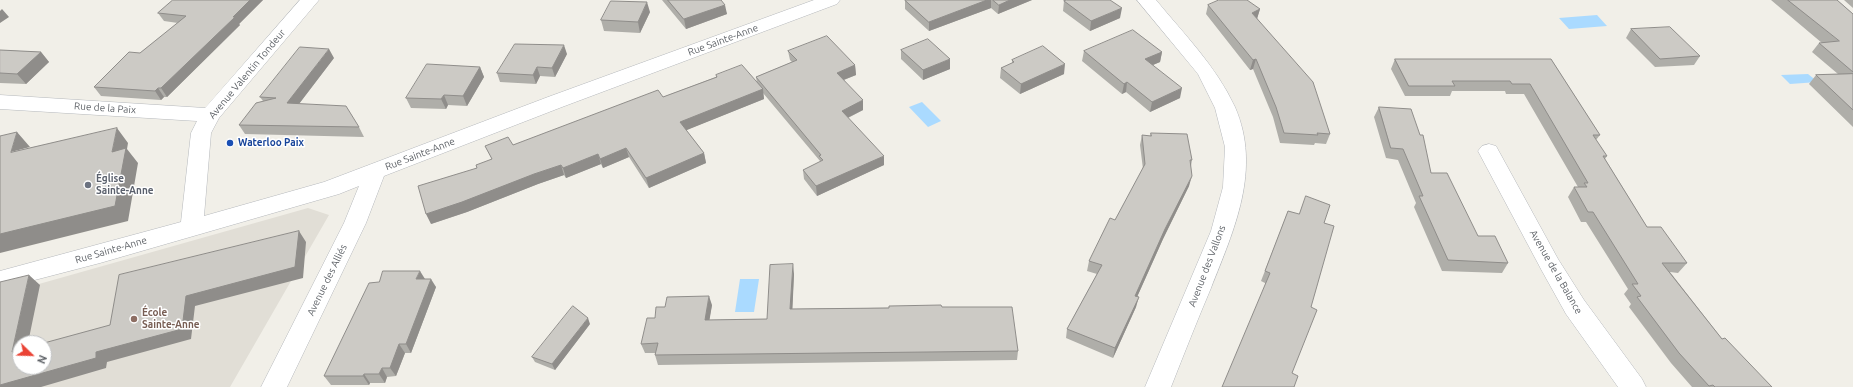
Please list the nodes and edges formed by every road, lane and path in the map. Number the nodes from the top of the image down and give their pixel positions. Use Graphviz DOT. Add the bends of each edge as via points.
graph roads {
  1 [pos="310,0"];
  2 [pos="831,0"];
  3 [pos="1146,0"];
  4 [pos="0,102"];
  5 [pos="210,115"];
  6 [pos="1490,151"];
  7 [pos="375,172"];
  8 [pos="192,227"];
  9 [pos="0,280"];
  10 [pos="274,387"];
  11 [pos="1158,387"];
  12 [pos="1633,387"];
  1 -- 5 [label="street, Avenue Valentin Tondeur"];
  2 -- 7 [label="street, Rue Sainte-Anne"];
  3 -- 11 [label="street, Avenue des Vallons" via="1206,72 1225,108 1236,148 1234,188 1222,231"];
  4 -- 5 [label="street, Rue de la Paix"];
  5 -- 8 [label="street, Avenue Valentin Tondeur" via="200,133"];
  6 -- 12 [label="street, Avenue de la Balance" via="1550,265 1579,313"];
  7 -- 8 [label="street, Rue Sainte-Anne" via="331,188"];
  7 -- 10 [label="street, Avenue des Alliés" via="355,223"];
  8 -- 9 [label="street, Rue Sainte-Anne"];
}
